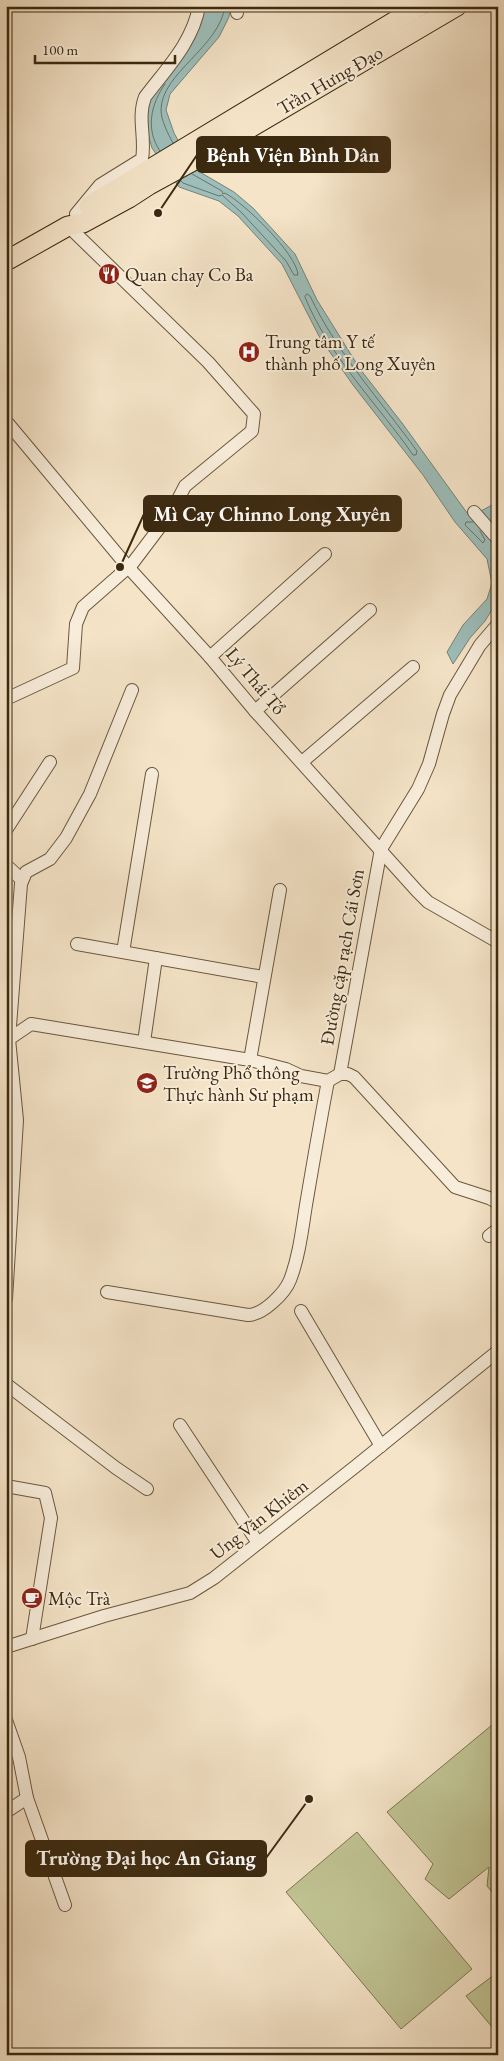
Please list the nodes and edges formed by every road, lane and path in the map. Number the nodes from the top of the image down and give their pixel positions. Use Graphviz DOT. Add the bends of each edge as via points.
graph roads {
  1 [pos="199,6"];
  2 [pos="420,6"];
  3 [pos="457,6"];
  4 [pos="205,146"];
  5 [pos="72,220"];
  6 [pos="6,262"];
  7 [pos="6,421"];
  8 [pos="474,512"];
  9 [pos="495,534"];
  10 [pos="325,554"];
  11 [pos="128,568"];
  12 [pos="370,610"];
  13 [pos="498,624"];
  14 [pos="210,657"];
  15 [pos="413,667"];
  16 [pos="132,690"];
  17 [pos="6,699"];
  18 [pos="255,711"];
  19 [pos="50,762"];
  20 [pos="302,762"];
  21 [pos="152,774"];
  22 [pos="6,830"];
  23 [pos="381,849"];
  24 [pos="6,865"];
  25 [pos="22,880"];
  26 [pos="280,890"];
  27 [pos="498,942"];
  28 [pos="77,944"];
  29 [pos="124,952"];
  30 [pos="156,958"];
  31 [pos="263,977"];
  32 [pos="8,1039"];
  33 [pos="144,1042"];
  34 [pos="250,1060"];
  35 [pos="340,1074"];
  36 [pos="328,1081"];
  37 [pos="498,1203"];
  38 [pos="7,1283"];
  39 [pos="107,1292"];
  40 [pos="6,1299"];
  41 [pos="301,1310"];
  42 [pos="498,1351"];
  43 [pos="6,1384"];
  44 [pos="180,1425"];
  45 [pos="381,1446"];
  46 [pos="6,1486"];
  47 [pos="147,1489"];
  48 [pos="258,1543"];
  49 [pos="32,1639"];
  50 [pos="6,1647"];
  51 [pos="6,1720"];
  52 [pos="27,1798"];
  53 [pos="6,1812"];
  54 [pos="65,1905"];
  1 -- 5 [label="street" via="190,37 143,102 142,159 100,185"];
  2 -- 4 [label="highway, Trần Hưng Đạo"];
  3 -- 4 [label="highway, Trần Hưng Đạo"];
  4 -- 5 [label="highway"];
  5 -- 6 [label="highway"];
  5 -- 11 [label="street" via="254,414 252,431 185,486 172,511"];
  7 -- 11 [label="street, Lý Thái Tổ"];
  8 -- 9 [label="street"];
  10 -- 14 [label="street"];
  11 -- 14 [label="street, Lý Thái Tổ"];
  11 -- 17 [label="street" via="83,607 76,624 73,668"];
  12 -- 18 [label="street"];
  13 -- 23 [label="street, Đường cặp rạch Cái Sơn" via="480,645 450,695 418,789"];
  14 -- 18 [label="street, Lý Thái Tổ"];
  15 -- 20 [label="street"];
  16 -- 25 [label="street" via="90,794 66,838 50,859 26,872"];
  18 -- 20 [label="street, Lý Thái Tổ"];
  19 -- 22 [label="street"];
  20 -- 23 [label="street, Lý Thái Tổ"];
  21 -- 29 [label="street"];
  23 -- 27 [label="street, Lý Thái Tổ" via="428,902"];
  23 -- 35 [label="street, Đường cặp rạch Cái Sơn"];
  24 -- 25 [label="street"];
  25 -- 32 [label="street"];
  26 -- 31 [label="street"];
  28 -- 29 [label="street"];
  29 -- 30 [label="street"];
  30 -- 31 [label="street"];
  30 -- 33 [label="street"];
  31 -- 34 [label="street"];
  32 -- 33 [label="street" via="31,1024"];
  32 -- 38 [label="street" via="17,1120"];
  33 -- 34 [label="street"];
  34 -- 36 [label="street"];
  35 -- 36 [label="street, Đường cặp rạch Cái Sơn"];
  35 -- 37 [label="street" via="354,1077 455,1187"];
  36 -- 39 [label="street" via="292,1275 285,1288 266,1308 248,1315"];
  38 -- 40 [label="street"];
  41 -- 45 [label="street"];
  42 -- 45 [label="street, Ung Văn Khiêm"];
  43 -- 47 [label="street"];
  44 -- 48 [label="street"];
  45 -- 48 [label="street, Ung Văn Khiêm"];
  46 -- 49 [label="street" via="45,1493 50,1512"];
  48 -- 49 [label="street, Ung Văn Khiêm" via="190,1593"];
  49 -- 50 [label="street, Ung Văn Khiêm"];
  51 -- 52 [label="street" via="19,1756"];
  52 -- 53 [label="street"];
  52 -- 54 [label="street"];
}
